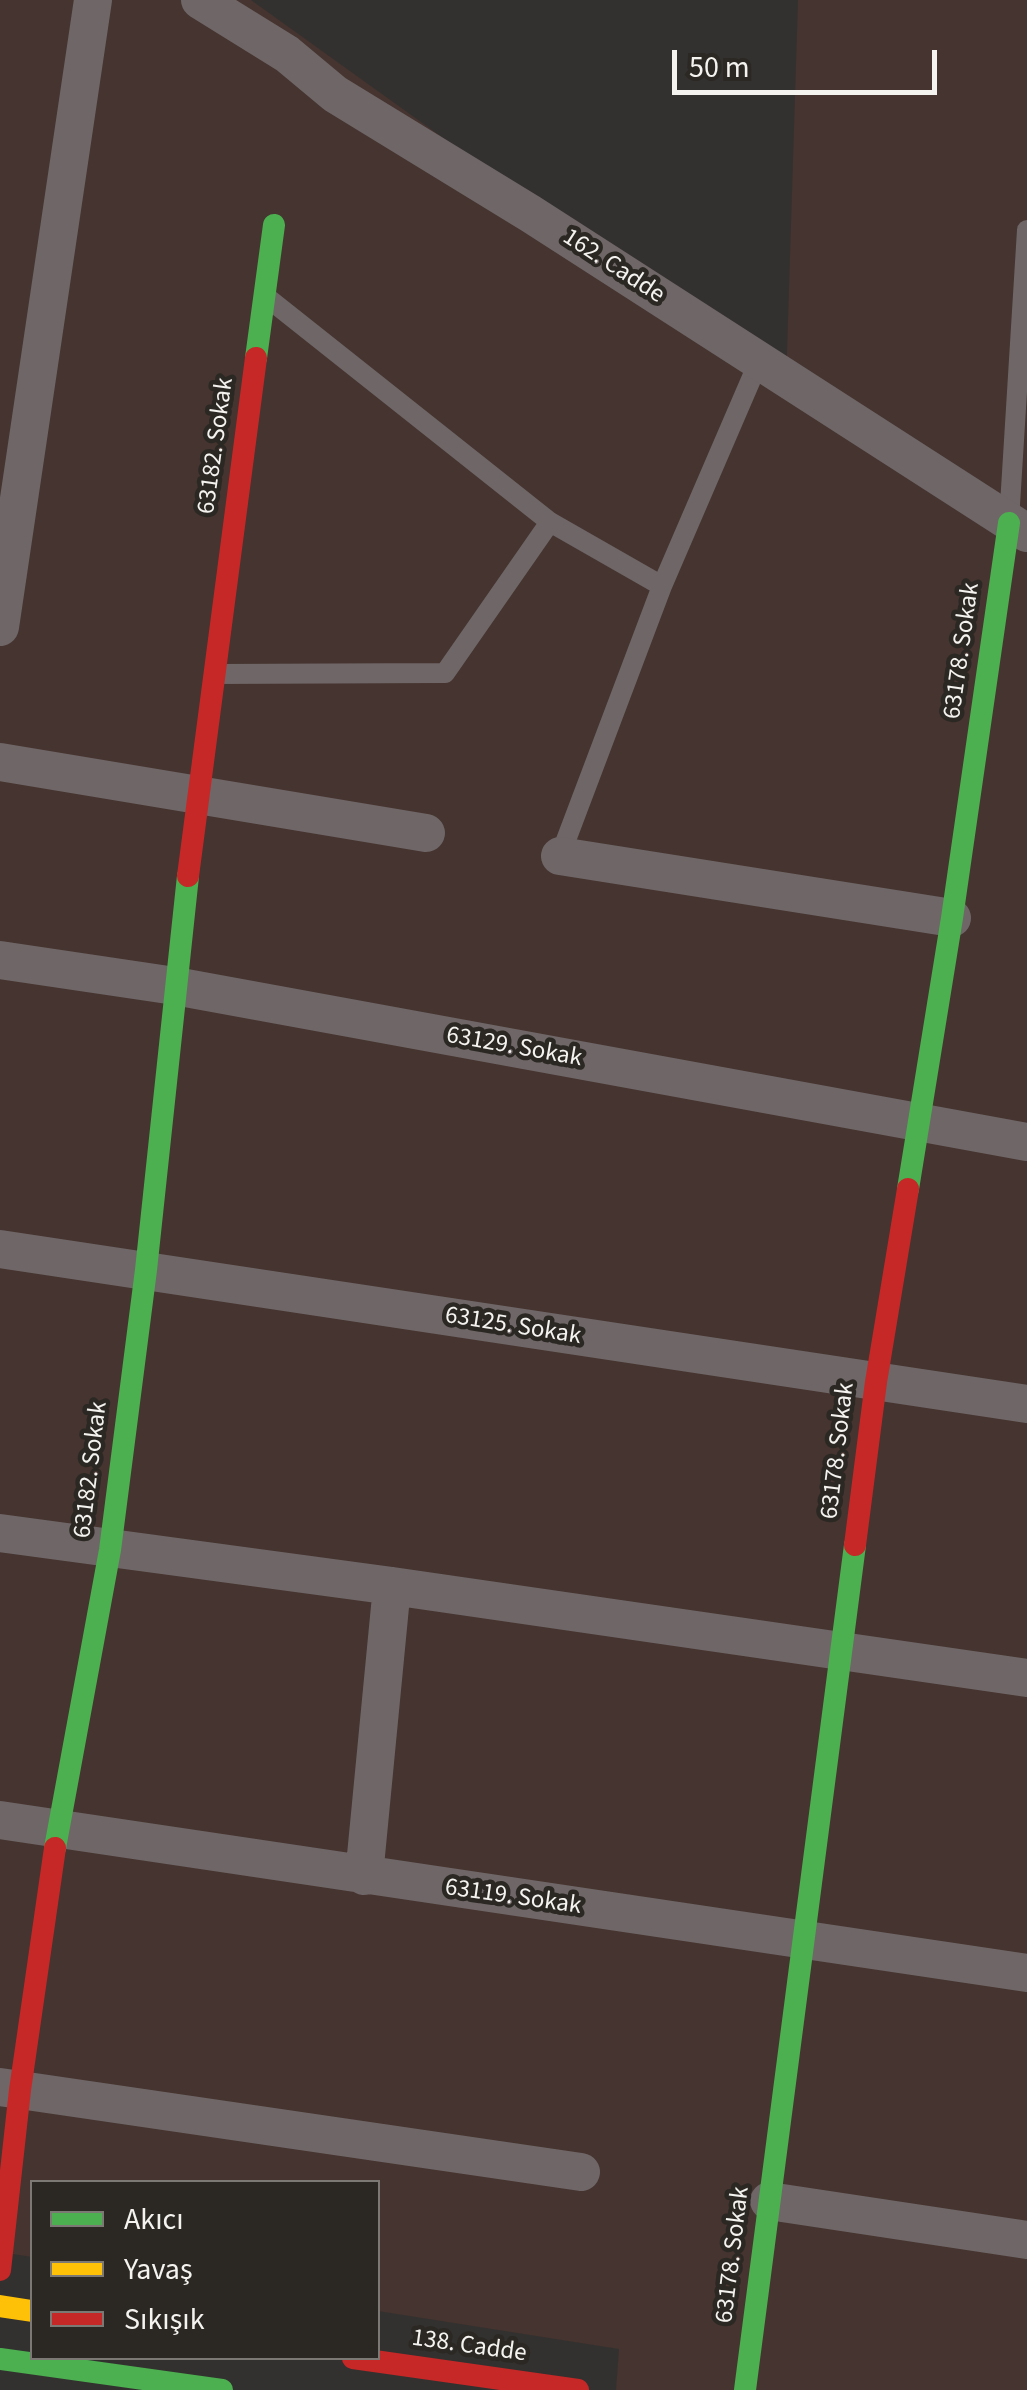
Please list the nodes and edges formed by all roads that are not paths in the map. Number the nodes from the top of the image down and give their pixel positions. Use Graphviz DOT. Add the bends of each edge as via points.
graph roads {
  1 [pos="93,0"];
  2 [pos="200,0"];
  3 [pos="274,225"];
  4 [pos="1027,230"];
  5 [pos="265,296"];
  6 [pos="760,361"];
  7 [pos="550,522"];
  8 [pos="1018,528"];
  9 [pos="662,586"];
  10 [pos="0,628"];
  11 [pos="214,674"];
  12 [pos="0,762"];
  13 [pos="197,795"];
  14 [pos="426,833"];
  15 [pos="560,856"];
  16 [pos="952,918"];
  17 [pos="0,960"];
  18 [pos="175,986"];
  19 [pos="919,1122"];
  20 [pos="1027,1142"];
  21 [pos="0,1249"];
  22 [pos="146,1270"];
  23 [pos="876,1382"];
  24 [pos="1027,1404"];
  25 [pos="0,1533"];
  26 [pos="110,1550"];
  27 [pos="392,1586"];
  28 [pos="841,1651"];
  29 [pos="1027,1678"];
  30 [pos="0,1820"];
  31 [pos="58,1828"];
  32 [pos="364,1876"];
  33 [pos="804,1939"];
  34 [pos="1027,1973"];
  35 [pos="10,2088"];
  36 [pos="581,2172"];
  37 [pos="769,2201"];
  38 [pos="1027,2240"];
  39 [pos="0,2270"];
  40 [pos="0,2306"];
  41 [pos="30,2311"];
  42 [pos="0,2359"];
  43 [pos="367,2360"];
  44 [pos="222,2390"];
  45 [pos="578,2390"];
  46 [pos="745,2390"];
  1 -- 10 [label="street"];
  2 -- 6 [label="street, 162. Cadde" via="287,54 334,94"];
  3 -- 5 [label="street, 63182. Sokak"];
  4 -- 8 [label="lane"];
  5 -- 7 [label="lane"];
  5 -- 11 [label="street, 63182. Sokak"];
  6 -- 8 [label="street, 162. Cadde"];
  6 -- 9 [label="lane"];
  7 -- 9 [label="lane"];
  7 -- 11 [label="lane" via="445,673"];
  8 -- 16 [label="street, 63178. Sokak"];
  9 -- 15 [label="lane"];
  11 -- 13 [label="street, 63182. Sokak"];
  12 -- 13 [label="street"];
  13 -- 14 [label="street"];
  13 -- 18 [label="street, 63182. Sokak"];
  15 -- 16 [label="street"];
  16 -- 19 [label="street, 63178. Sokak"];
  17 -- 18 [label="street, 63129. Sokak"];
  18 -- 19 [label="street, 63129. Sokak"];
  18 -- 22 [label="street, 63182. Sokak"];
  19 -- 20 [label="street, 63129. Sokak"];
  19 -- 23 [label="street, 63178. Sokak"];
  21 -- 22 [label="street, 63125. Sokak"];
  22 -- 23 [label="street, 63125. Sokak"];
  22 -- 26 [label="street, 63182. Sokak"];
  23 -- 24 [label="street, 63125. Sokak"];
  23 -- 28 [label="street, 63178. Sokak"];
  25 -- 26 [label="street"];
  26 -- 27 [label="street"];
  26 -- 31 [label="street, 63182. Sokak"];
  27 -- 28 [label="street"];
  27 -- 32 [label="street"];
  28 -- 29 [label="street"];
  28 -- 33 [label="street, 63178. Sokak"];
  30 -- 31 [label="street, 63119. Sokak"];
  31 -- 32 [label="street, 63119. Sokak"];
  31 -- 35 [label="street, 63182. Sokak"];
  32 -- 33 [label="street, 63119. Sokak"];
  33 -- 34 [label="street, 63119. Sokak"];
  33 -- 37 [label="street, 63178. Sokak"];
  35 -- 36 [label="street"];
  35 -- 39 [label="street, 63182. Sokak"];
  37 -- 38 [label="street"];
  37 -- 46 [label="street, 63178. Sokak"];
  40 -- 41 [label="street"];
  42 -- 44 [label="street"];
  43 -- 45 [label="street, 138. Cadde"];
}
